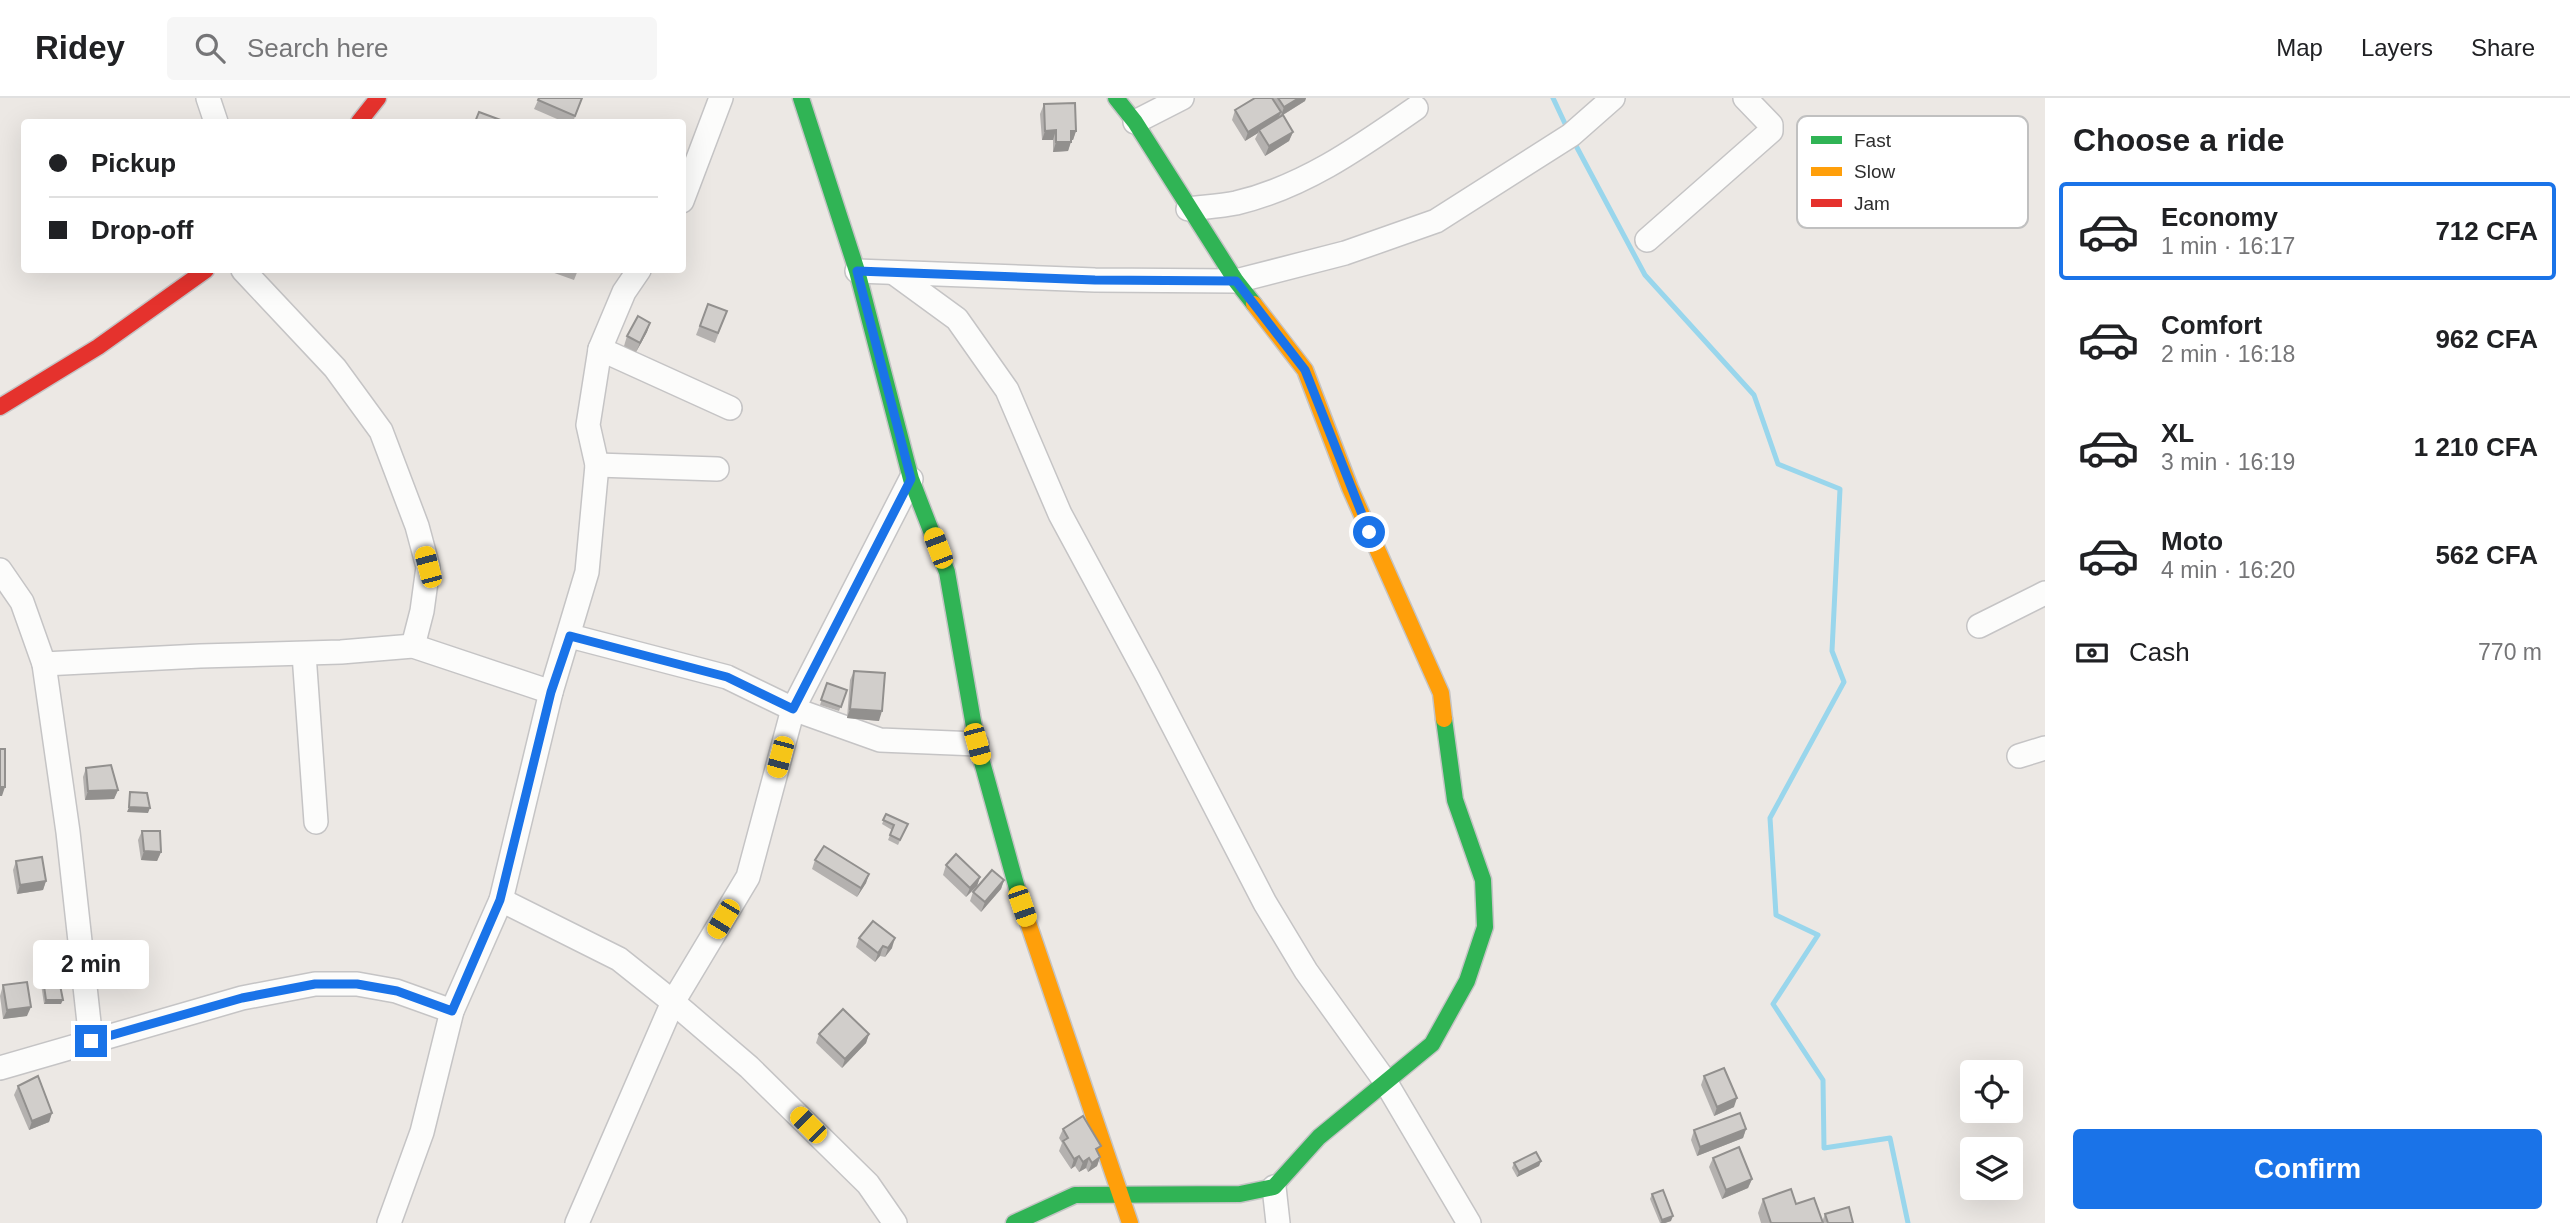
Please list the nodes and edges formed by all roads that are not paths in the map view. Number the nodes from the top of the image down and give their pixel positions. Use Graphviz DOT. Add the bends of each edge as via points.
graph roads {
  1 [pos="208,98"];
  2 [pos="378,98"];
  3 [pos="721,98"];
  4 [pos="801,98"];
  5 [pos="1116,98"];
  6 [pos="1182,98"];
  7 [pos="1613,98"];
  8 [pos="1745,98"];
  9 [pos="1416,108"];
  10 [pos="215,119"];
  11 [pos="361,119"];
  12 [pos="1135,122"];
  13 [pos="686,190"];
  14 [pos="1188,209"];
  15 [pos="1647,240"];
  16 [pos="857,271"];
  17 [pos="202,273"];
  18 [pos="246,273"];
  19 [pos="637,273"];
  20 [pos="894,273"];
  21 [pos="1236,281"];
  22 [pos="600,349"];
  23 [pos="0,407"];
  24 [pos="730,408"];
  25 [pos="597,465"];
  26 [pos="717,469"];
  27 [pos="911,479"];
  28 [pos="0,570"];
  29 [pos="2045,593"];
  30 [pos="1979,625"];
  31 [pos="570,636"];
  32 [pos="413,646"];
  33 [pos="304,654"];
  34 [pos="44,664"];
  35 [pos="551,692"];
  36 [pos="793,709"];
  37 [pos="977,744"];
  38 [pos="2045,748"];
  39 [pos="2019,756"];
  40 [pos="316,822"];
  41 [pos="500,900"];
  42 [pos="673,1002"];
  43 [pos="452,1011"];
  44 [pos="91,1041"];
  45 [pos="0,1068"];
  46 [pos="1385,1082"];
  47 [pos="1274,1187"];
  48 [pos="1119,1196"];
  49 [pos="388,1223"];
  50 [pos="577,1223"];
  51 [pos="895,1223"];
  52 [pos="1014,1223"];
  53 [pos="1130,1223"];
  54 [pos="1278,1223"];
  55 [pos="1469,1223"];
  1 -- 10 [label="street"];
  2 -- 11 [label="street"];
  3 -- 13 [label="street"];
  4 -- 16 [label="street"];
  5 -- 12 [label="street"];
  6 -- 12 [label="street"];
  7 -- 21 [label="street" via="1571,135 1436,221 1345,253"];
  8 -- 15 [label="street" via="1771,125 1771,131"];
  9 -- 14 [label="street" via="1316,173 1267,194"];
  12 -- 14 [label="street"];
  14 -- 21 [label="street"];
  16 -- 20 [label="street"];
  16 -- 27 [label="street"];
  17 -- 23 [label="street" via="98,347"];
  18 -- 32 [label="street" via="335,368 381,431 428,567"];
  19 -- 22 [label="street"];
  20 -- 21 [label="street"];
  20 -- 46 [label="street" via="957,318 1007,390 1060,514 1265,903 1306,971"];
  21 -- 46 [label="street" via="1305,370 1350,488 1441,693 1455,800 1483,880 1485,927 1467,981 1432,1044"];
  22 -- 24 [label="street"];
  22 -- 25 [label="street" via="588,425"];
  25 -- 26 [label="street"];
  25 -- 31 [label="street" via="587,572"];
  27 -- 36 [label="street"];
  27 -- 37 [label="street" via="947,572"];
  28 -- 34 [label="street" via="22,602"];
  29 -- 30 [label="street"];
  31 -- 35 [label="street"];
  31 -- 36 [label="street" via="727,677"];
  32 -- 33 [label="street"];
  32 -- 35 [label="street"];
  33 -- 34 [label="street"];
  33 -- 40 [label="street"];
  34 -- 44 [label="street"];
  35 -- 41 [label="street"];
  36 -- 37 [label="street" via="880,740"];
  36 -- 42 [label="street" via="748,877"];
  37 -- 48 [label="street" via="1014,880"];
  38 -- 39 [label="street"];
  41 -- 42 [label="street" via="619,959"];
  41 -- 43 [label="street"];
  42 -- 50 [label="street"];
  42 -- 51 [label="street" via="750,1067 848,1164"];
  43 -- 44 [label="street" via="397,991 357,984 315,984 242,998"];
  43 -- 49 [label="street" via="422,1132"];
  44 -- 45 [label="street"];
  46 -- 47 [label="street" via="1319,1137"];
  46 -- 55 [label="street"];
  47 -- 48 [label="street" via="1240,1194"];
  47 -- 54 [label="street"];
  48 -- 52 [label="street" via="1075,1195"];
  48 -- 53 [label="street"];
}
